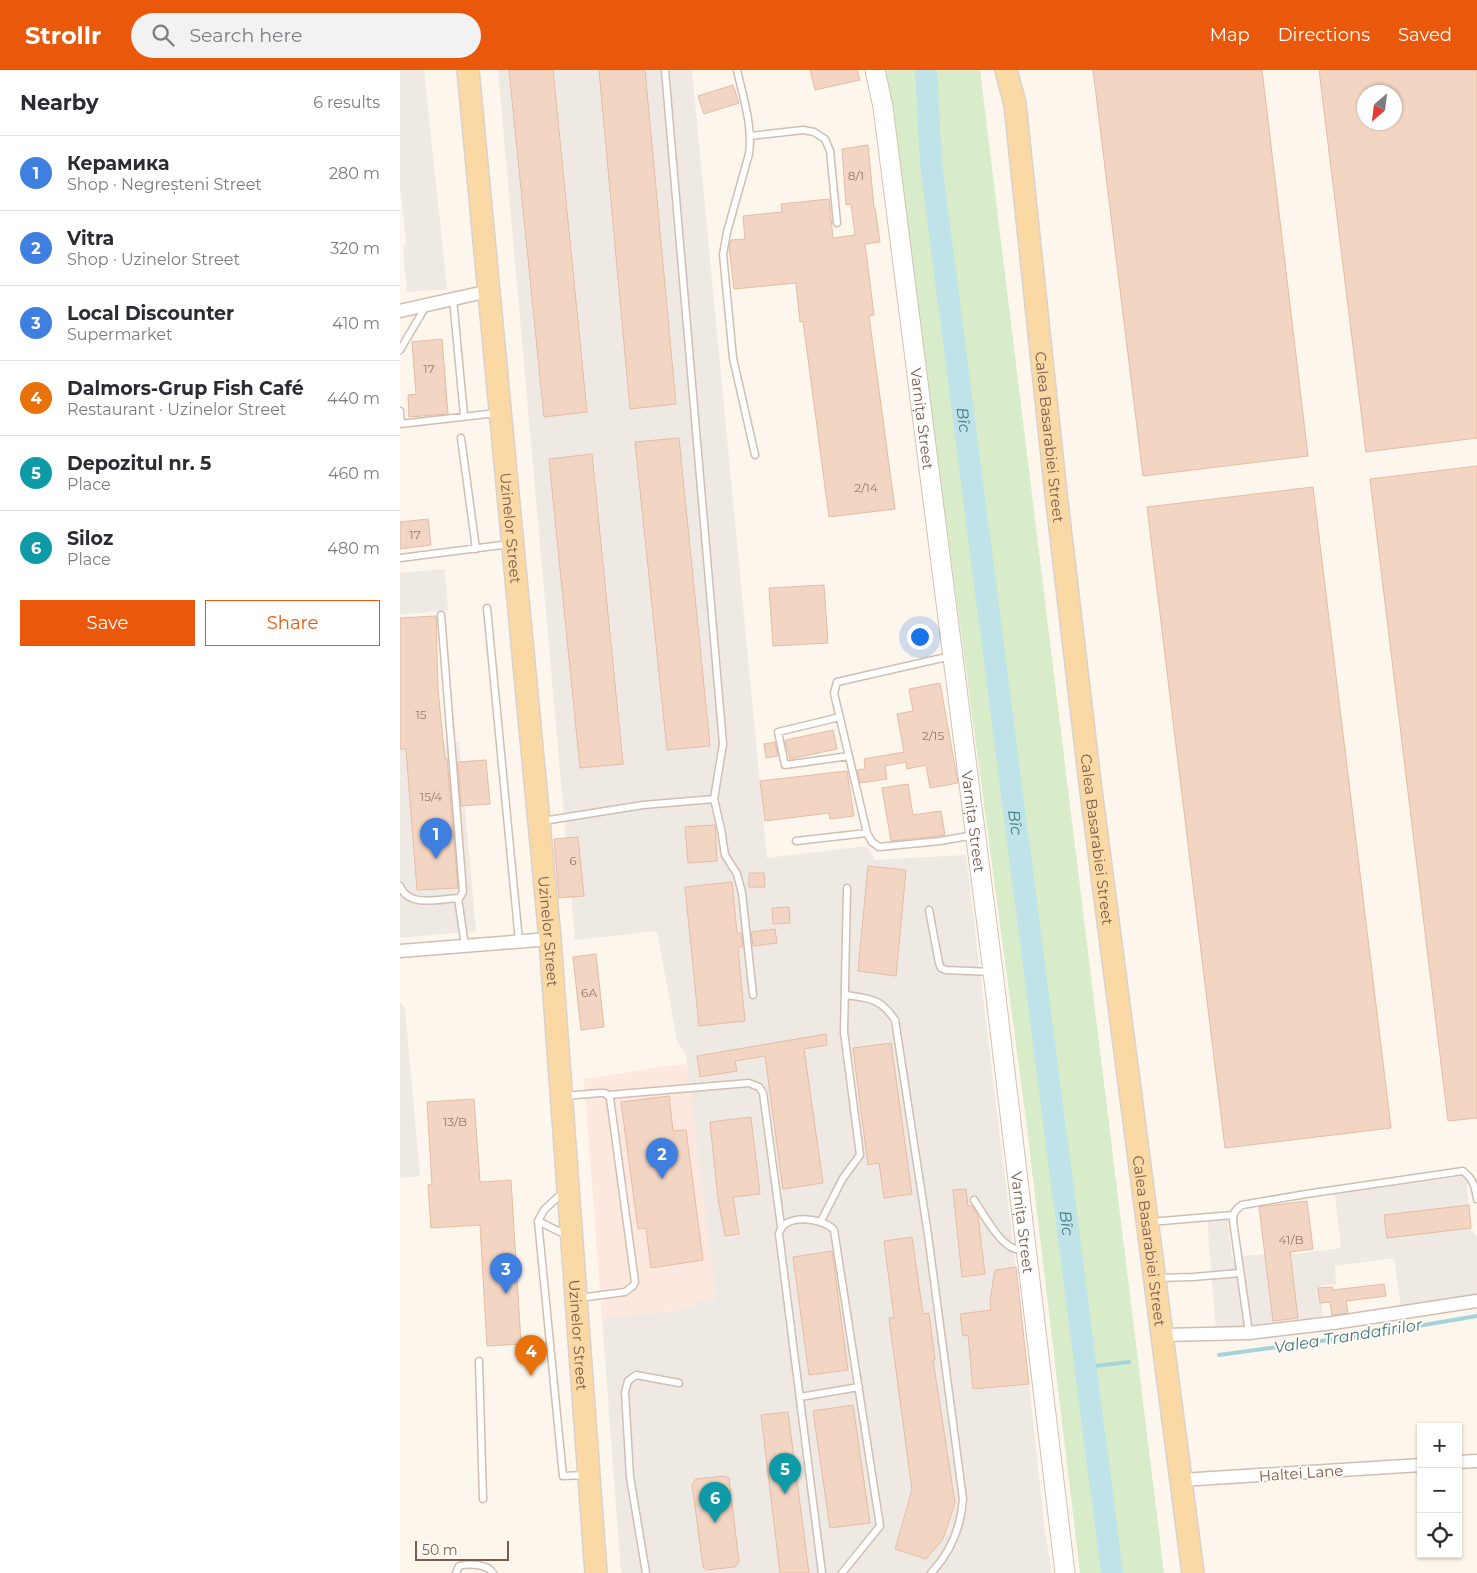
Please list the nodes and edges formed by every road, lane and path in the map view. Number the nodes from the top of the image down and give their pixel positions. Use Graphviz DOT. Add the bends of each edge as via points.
graph roads {
  1 [pos="468,70"];
  2 [pos="665,70"];
  3 [pos="737,70"];
  4 [pos="875,70"];
  5 [pos="1006,70"];
  6 [pos="1018,70"];
  7 [pos="1015,104"];
  8 [pos="750,136"];
  9 [pos="838,223"];
  10 [pos="489,291"];
  11 [pos="453,299"];
  12 [pos="426,305"];
  13 [pos="400,311"];
  14 [pos="400,350"];
  15 [pos="400,411"];
  16 [pos="500,412"];
  17 [pos="464,416"];
  18 [pos="400,424"];
  19 [pos="461,438"];
  20 [pos="755,455"];
  21 [pos="513,544"];
  22 [pos="476,549"];
  23 [pos="400,558"];
  24 [pos="487,608"];
  25 [pos="441,615"];
  26 [pos="952,655"];
  27 [pos="840,717"];
  28 [pos="849,756"];
  29 [pos="714,799"];
  30 [pos="539,822"];
  31 [pos="867,833"];
  32 [pos="975,834"];
  33 [pos="796,841"];
  34 [pos="400,886"];
  35 [pos="847,888"];
  36 [pos="458,898"];
  37 [pos="929,910"];
  38 [pos="550,939"];
  39 [pos="519,941"];
  40 [pos="465,946"];
  41 [pos="400,951"];
  42 [pos="993,972"];
  43 [pos="753,995"];
  44 [pos="846,995"];
  45 [pos="608,1095"];
  46 [pos="561,1096"];
  47 [pos="568,1187"];
  48 [pos="1476,1187"];
  49 [pos="1477,1199"];
  50 [pos="974,1200"];
  51 [pos="1233,1215"];
  52 [pos="538,1220"];
  53 [pos="821,1220"];
  54 [pos="1148,1222"];
  55 [pos="781,1226"];
  56 [pos="571,1238"];
  57 [pos="1026,1251"];
  58 [pos="1240,1273"];
  59 [pos="1155,1278"];
  60 [pos="575,1298"];
  61 [pos="1477,1301"];
  62 [pos="1248,1333"];
  63 [pos="1163,1335"];
  64 [pos="478,1361"];
  65 [pos="679,1383"];
  66 [pos="859,1387"];
  67 [pos="800,1397"];
  68 [pos="1477,1461"];
  69 [pos="1462,1462"];
  70 [pos="1417,1465"];
  71 [pos="588,1474"];
  72 [pos="1181,1480"];
  73 [pos="483,1499"];
  74 [pos="456,1573"];
  75 [pos="493,1573"];
  76 [pos="596,1573"];
  77 [pos="646,1573"];
  78 [pos="822,1573"];
  79 [pos="842,1573"];
  80 [pos="930,1573"];
  81 [pos="1065,1573"];
  82 [pos="1193,1573"];
  1 -- 10 [label="main road, Uzinelor Street"];
  2 -- 29 [label="lane" via="723,744"];
  3 -- 8 [label="lane"];
  4 -- 26 [label="street, Varnița Street" via="883,107"];
  5 -- 7 [label="main road, Calea Basarabiei Street"];
  6 -- 7 [label="main road, Calea Basarabiei Street"];
  7 -- 54 [label="main road, Calea Basarabiei Street" via="1054,475"];
  8 -- 9 [label="lane" via="803,130 825,139 830,151"];
  8 -- 20 [label="lane" via="749,154 723,254 733,358"];
  10 -- 11 [label="street"];
  10 -- 16 [label="main road, Uzinelor Street"];
  11 -- 12 [label="street"];
  11 -- 17 [label="lane"];
  12 -- 13 [label="street"];
  12 -- 14 [label="lane"];
  15 -- 18 [label="lane"];
  16 -- 17 [label="lane"];
  16 -- 21 [label="main road, Uzinelor Street"];
  17 -- 18 [label="lane"];
  19 -- 22 [label="lane"];
  21 -- 22 [label="lane"];
  21 -- 30 [label="main road, Uzinelor Street"];
  22 -- 23 [label="lane"];
  24 -- 39 [label="lane"];
  25 -- 36 [label="lane" via="463,888"];
  26 -- 27 [label="lane" via="837,682 834,693"];
  26 -- 32 [label="street, Varnița Street"];
  27 -- 28 [label="lane"];
  27 -- 28 [label="lane" via="778,732 785,765"];
  28 -- 31 [label="lane"];
  29 -- 30 [label="lane" via="643,805"];
  29 -- 43 [label="lane" via="725,855 742,893"];
  30 -- 38 [label="main road, Uzinelor Street"];
  31 -- 32 [label="lane" via="879,847"];
  31 -- 33 [label="lane"];
  32 -- 42 [label="street, Varnița Street"];
  34 -- 36 [label="lane" via="406,895 416,900"];
  35 -- 44 [label="lane"];
  36 -- 40 [label="lane"];
  37 -- 42 [label="lane" via="941,968"];
  38 -- 39 [label="street"];
  38 -- 46 [label="main road, Uzinelor Street"];
  39 -- 40 [label="street"];
  40 -- 41 [label="street"];
  42 -- 57 [label="street, Varnița Street"];
  44 -- 53 [label="lane" via="844,1032 860,1154"];
  44 -- 80 [label="lane" via="875,1000 887,1008 895,1020 927,1226 963,1499 957,1534 941,1562"];
  45 -- 46 [label="lane"];
  45 -- 55 [label="lane" via="749,1083 759,1087 763,1093"];
  45 -- 60 [label="lane" via="635,1282 625,1292"];
  46 -- 47 [label="main road, Uzinelor Street"];
  47 -- 52 [label="lane"];
  47 -- 56 [label="main road, Uzinelor Street"];
  48 -- 49 [label="lane"];
  48 -- 51 [label="lane" via="1463,1172 1452,1172 1258,1201 1242,1205"];
  50 -- 57 [label="lane" via="1005,1243"];
  51 -- 54 [label="lane"];
  51 -- 58 [label="lane"];
  52 -- 56 [label="lane"];
  52 -- 71 [label="lane" via="562,1476"];
  53 -- 55 [label="lane" via="797,1220"];
  53 -- 66 [label="lane" via="834,1230"];
  54 -- 59 [label="main road, Calea Basarabiei Street"];
  55 -- 67 [label="lane" via="779,1234"];
  56 -- 60 [label="main road, Uzinelor Street"];
  57 -- 81 [label="street, Varnița Street"];
  58 -- 59 [label="lane"];
  58 -- 62 [label="lane"];
  59 -- 63 [label="main road, Calea Basarabiei Street"];
  60 -- 71 [label="main road, Uzinelor Street"];
  61 -- 62 [label="street"];
  62 -- 63 [label="street"];
  63 -- 72 [label="main road, Calea Basarabiei Street"];
  64 -- 73 [label="lane"];
  65 -- 77 [label="lane" via="636,1375 628,1381 625,1392 630,1477"];
  66 -- 67 [label="lane"];
  66 -- 79 [label="lane" via="880,1526"];
  67 -- 78 [label="lane"];
  68 -- 69 [label="street"];
  70 -- 72 [label="street, Haltei Lane"];
  71 -- 76 [label="main road, Uzinelor Street"];
  72 -- 82 [label="main road, Calea Basarabiei Street"];
  74 -- 75 [label="lane" via="463,1565 486,1567"];
}
